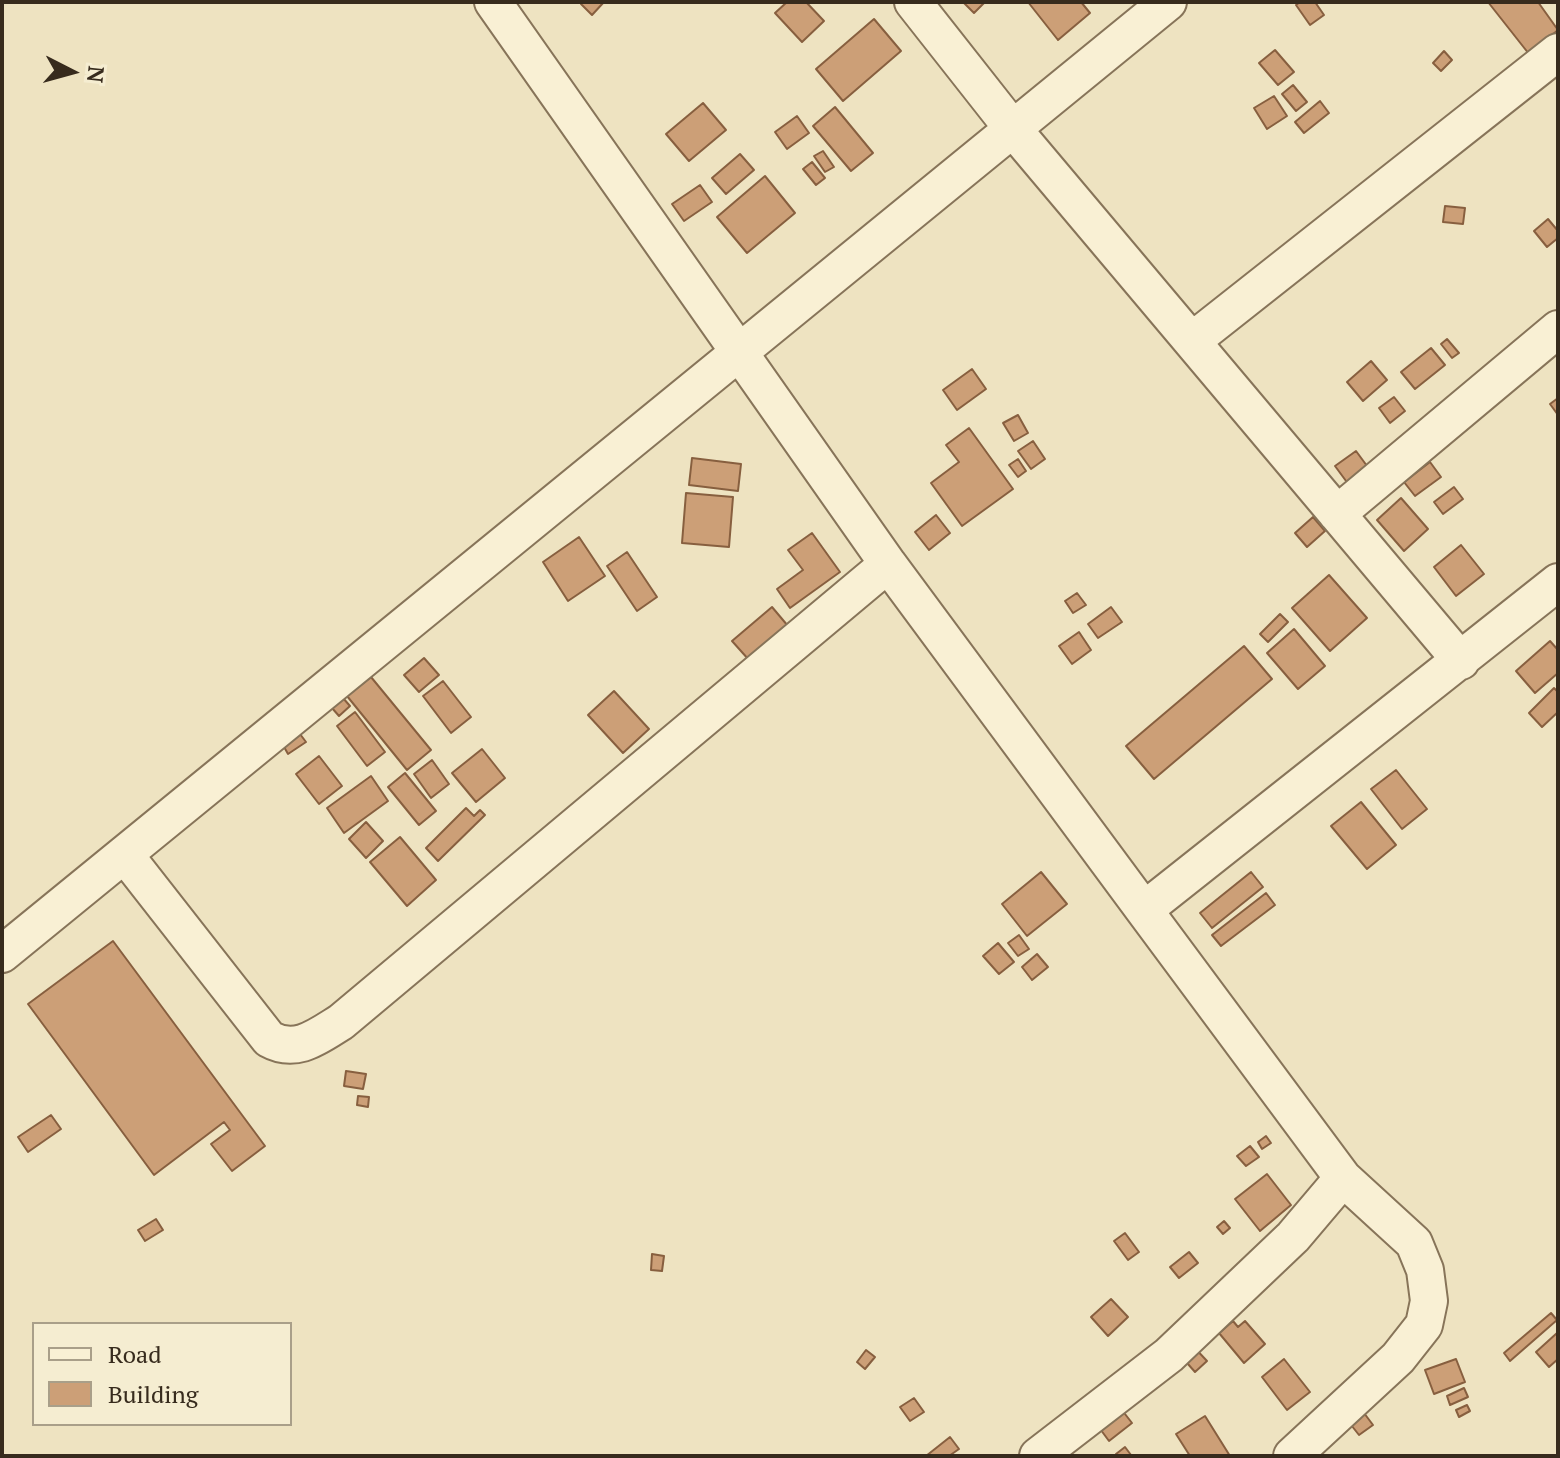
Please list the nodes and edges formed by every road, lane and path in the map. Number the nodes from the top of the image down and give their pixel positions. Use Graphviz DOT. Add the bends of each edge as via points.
graph roads {
  1 [pos="493,2"];
  2 [pos="913,2"];
  3 [pos="1168,2"];
  4 [pos="1558,52"];
  5 [pos="1013,129"];
  6 [pos="1558,329"];
  7 [pos="1192,341"];
  8 [pos="740,354"];
  9 [pos="1337,514"];
  10 [pos="888,564"];
  11 [pos="1558,582"];
  12 [pos="1461,661"];
  13 [pos="125,855"];
  14 [pos="1144,910"];
  15 [pos="2,954"];
  16 [pos="1343,1178"];
  17 [pos="1038,1456"];
  18 [pos="1292,1456"];
  1 -- 8 [label="street"];
  2 -- 5 [label="street"];
  3 -- 5 [label="street"];
  4 -- 7 [label="street"];
  5 -- 7 [label="street"];
  5 -- 8 [label="street"];
  6 -- 9 [label="street"];
  7 -- 9 [label="street"];
  8 -- 10 [label="street"];
  8 -- 13 [label="street"];
  9 -- 12 [label="street"];
  10 -- 13 [label="street" via="341,1022 300,1045 284,1047 269,1039"];
  10 -- 14 [label="street"];
  11 -- 12 [label="street"];
  12 -- 14 [label="street"];
  13 -- 15 [label="street"];
  14 -- 16 [label="street"];
  16 -- 17 [label="street" via="1293,1237 1169,1355"];
  16 -- 18 [label="street" via="1414,1243 1429,1301 1424,1325 1398,1358"];
}
